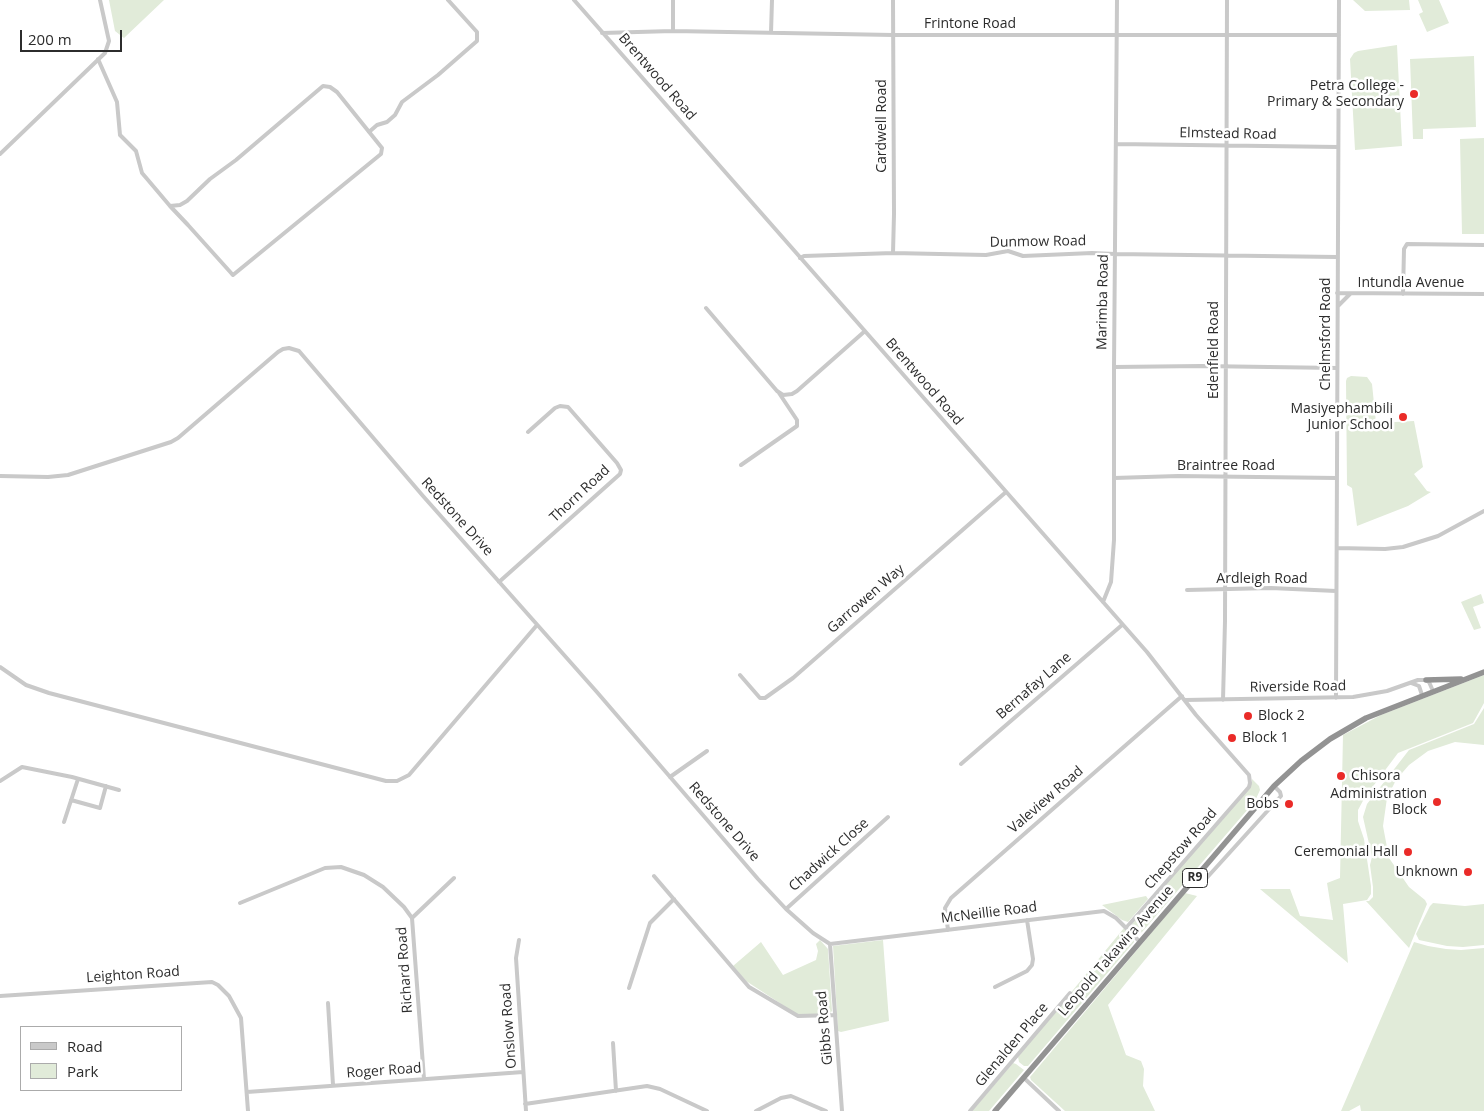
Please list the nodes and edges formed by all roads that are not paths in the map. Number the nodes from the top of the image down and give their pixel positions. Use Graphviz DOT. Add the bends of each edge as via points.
graph roads {
  1 [pos="100,0"];
  2 [pos="448,0"];
  3 [pos="574,0"];
  4 [pos="673,0"];
  5 [pos="772,0"];
  6 [pos="893,0"];
  7 [pos="1117,0"];
  8 [pos="1227,0"];
  9 [pos="1339,0"];
  10 [pos="672,30"];
  11 [pos="771,32"];
  12 [pos="602,33"];
  13 [pos="1227,34"];
  14 [pos="893,35"];
  15 [pos="1116,35"];
  16 [pos="1339,35"];
  17 [pos="98,59"];
  18 [pos="369,132"];
  19 [pos="1116,144"];
  20 [pos="1226,145"];
  21 [pos="1338,147"];
  22 [pos="0,154"];
  23 [pos="170,206"];
  24 [pos="1484,245"];
  25 [pos="893,253"];
  26 [pos="1116,254"];
  27 [pos="1226,256"];
  28 [pos="1337,257"];
  29 [pos="800,258"];
  30 [pos="1337,294"];
  31 [pos="1350,294"];
  32 [pos="1403,294"];
  33 [pos="1484,294"];
  34 [pos="1338,307"];
  35 [pos="706,308"];
  36 [pos="865,331"];
  37 [pos="1114,367"];
  38 [pos="1226,367"];
  39 [pos="1337,368"];
  40 [pos="778,391"];
  41 [pos="528,432"];
  42 [pos="741,466"];
  43 [pos="0,476"];
  44 [pos="1225,477"];
  45 [pos="1114,478"];
  46 [pos="1337,478"];
  47 [pos="1006,492"];
  48 [pos="1484,511"];
  49 [pos="1337,548"];
  50 [pos="499,582"];
  51 [pos="1187,590"];
  52 [pos="1225,590"];
  53 [pos="1336,591"];
  54 [pos="1103,602"];
  55 [pos="537,625"];
  56 [pos="1122,625"];
  57 [pos="0,667"];
  58 [pos="1484,672"];
  59 [pos="740,675"];
  60 [pos="1464,679"];
  61 [pos="1426,680"];
  62 [pos="1409,682"];
  63 [pos="1433,691"];
  64 [pos="1422,695"];
  65 [pos="1184,698"];
  66 [pos="1336,698"];
  67 [pos="1223,700"];
  68 [pos="707,751"];
  69 [pos="961,764"];
  70 [pos="670,777"];
  71 [pos="78,779"];
  72 [pos="0,781"];
  73 [pos="1250,783"];
  74 [pos="106,786"];
  75 [pos="1274,786"];
  76 [pos="119,790"];
  77 [pos="71,800"];
  78 [pos="888,817"];
  79 [pos="64,822"];
  80 [pos="654,876"];
  81 [pos="454,878"];
  82 [pos="1203,882"];
  83 [pos="674,899"];
  84 [pos="240,903"];
  85 [pos="786,909"];
  86 [pos="412,918"];
  87 [pos="1027,920"];
  88 [pos="1126,928"];
  89 [pos="948,930"];
  90 [pos="519,940"];
  91 [pos="1139,941"];
  92 [pos="830,944"];
  93 [pos="995,987"];
  94 [pos="629,988"];
  95 [pos="1070,993"];
  96 [pos="0,996"];
  97 [pos="328,1003"];
  98 [pos="834,1015"];
  99 [pos="613,1043"];
  100 [pos="523,1072"];
  101 [pos="1024,1078"];
  102 [pos="424,1079"];
  103 [pos="333,1085"];
  104 [pos="616,1090"];
  105 [pos="247,1092"];
  106 [pos="525,1104"];
  107 [pos="248,1111"];
  108 [pos="526,1111"];
  109 [pos="707,1111"];
  110 [pos="756,1111"];
  111 [pos="826,1111"];
  112 [pos="842,1111"];
  113 [pos="970,1111"];
  114 [pos="995,1111"];
  115 [pos="1059,1111"];
  1 -- 17 [label="street" via="109,41 105,53"];
  2 -- 18 [label="street" via="477,32 477,41 402,102 387,122"];
  3 -- 12 [label="street, Brentwood Road"];
  4 -- 10 [label="street"];
  5 -- 11 [label="street"];
  6 -- 14 [label="street, Cardwell Road"];
  7 -- 15 [label="street, Marimba Road"];
  8 -- 13 [label="street, Edenfield Road"];
  9 -- 16 [label="street, Chelmsford Road"];
  10 -- 11 [label="street, Frintone Road"];
  10 -- 12 [label="street, Frintone Road"];
  11 -- 14 [label="street, Frintone Road"];
  12 -- 29 [label="street, Brentwood Road"];
  13 -- 15 [label="street, Frintone Road"];
  13 -- 16 [label="street, Frintone Road"];
  13 -- 20 [label="street, Edenfield Road"];
  14 -- 15 [label="street, Frintone Road"];
  14 -- 25 [label="street, Cardwell Road"];
  15 -- 19 [label="street, Marimba Road"];
  16 -- 21 [label="street, Chelmsford Road"];
  17 -- 22 [label="street"];
  17 -- 23 [label="street" via="118,105 120,135 136,150 142,173"];
  18 -- 23 [label="street" via="337,92 330,86 323,86 187,201"];
  18 -- 23 [label="street" via="382,148 381,154 234,275"];
  19 -- 20 [label="street, Elmstead Road"];
  19 -- 26 [label="street, Marimba Road"];
  20 -- 21 [label="street, Elmstead Road"];
  20 -- 27 [label="street, Edenfield Road"];
  21 -- 28 [label="street, Chelmsford Road"];
  24 -- 32 [label="street" via="1407,244 1404,249"];
  25 -- 26 [label="street, Dunmow Road" via="986,255 1008,251 1023,256 1092,252"];
  25 -- 29 [label="street, Dunmow Road"];
  26 -- 27 [label="street, Dunmow Road"];
  26 -- 37 [label="street, Marimba Road"];
  27 -- 28 [label="street, Dunmow Road"];
  27 -- 38 [label="street, Edenfield Road"];
  28 -- 30 [label="street, Chelmsford Road"];
  29 -- 36 [label="street, Brentwood Road"];
  30 -- 31 [label="street, Intundla Avenue"];
  30 -- 34 [label="street, Chelmsford Road"];
  31 -- 32 [label="street, Intundla Avenue"];
  31 -- 34 [label="street"];
  32 -- 33 [label="street, Intundla Avenue"];
  34 -- 39 [label="street, Chelmsford Road"];
  35 -- 40 [label="street"];
  36 -- 40 [label="street" via="795,393 784,395"];
  36 -- 47 [label="street, Brentwood Road"];
  37 -- 38 [label="street"];
  37 -- 45 [label="street, Marimba Road"];
  38 -- 39 [label="street"];
  38 -- 44 [label="street, Edenfield Road"];
  39 -- 46 [label="street, Chelmsford Road"];
  40 -- 42 [label="street" via="797,420 797,426"];
  41 -- 50 [label="street, Thorn Road" via="555,408 568,407 618,463 620,474"];
  43 -- 50 [label="street, Redstone Drive" via="68,475 171,442 278,352 294,349 303,355"];
  44 -- 45 [label="street, Braintree Road"];
  44 -- 46 [label="street, Braintree Road"];
  44 -- 52 [label="street, Edenfield Road"];
  45 -- 54 [label="street, Marimba Road" via="1113,574"];
  46 -- 49 [label="street, Chelmsford Road"];
  47 -- 54 [label="street, Brentwood Road"];
  47 -- 59 [label="street, Garrowen Way" via="793,678 765,698 760,698"];
  48 -- 49 [label="street" via="1438,536 1402,547"];
  49 -- 53 [label="street, Chelmsford Road"];
  50 -- 55 [label="street, Redstone Drive"];
  51 -- 52 [label="street, Ardleigh Road"];
  52 -- 53 [label="street, Ardleigh Road"];
  52 -- 67 [label="street, Edenfield Road"];
  53 -- 66 [label="street, Chelmsford Road"];
  54 -- 56 [label="street, Brentwood Road"];
  55 -- 57 [label="street" via="401,781 376,778 49,693 26,685"];
  55 -- 70 [label="street, Redstone Drive"];
  56 -- 65 [label="street, Brentwood Road"];
  56 -- 69 [label="street, Bernafay Lane"];
  58 -- 60 [label="highway, Leopold Takawira Avenue / R9"];
  60 -- 61 [label="highway"];
  60 -- 63 [label="highway, Leopold Takawira Avenue / R9"];
  61 -- 62 [label="street, Riverside Road"];
  61 -- 63 [label="street"];
  62 -- 64 [label="street" via="1419,686"];
  62 -- 66 [label="street, Riverside Road" via="1380,693"];
  63 -- 64 [label="highway, Leopold Takawira Avenue / R9"];
  64 -- 75 [label="highway, Leopold Takawira Avenue / R9" via="1366,718 1330,739"];
  65 -- 67 [label="street, Riverside Road"];
  65 -- 73 [label="street, Brentwood Road" via="1249,775"];
  65 -- 89 [label="street, Valeview Road" via="951,898 945,908"];
  66 -- 67 [label="street, Riverside Road"];
  68 -- 70 [label="street"];
  70 -- 85 [label="street, Redstone Drive"];
  71 -- 72 [label="street" via="22,767"];
  71 -- 74 [label="street"];
  71 -- 77 [label="street"];
  73 -- 88 [label="street, Chepstow Road"];
  74 -- 76 [label="street"];
  74 -- 77 [label="street" via="100,808"];
  75 -- 82 [label="street" via="1280,796"];
  75 -- 91 [label="highway, Leopold Takawira Avenue / R9"];
  77 -- 79 [label="street"];
  78 -- 85 [label="street, Chadwick Close"];
  80 -- 83 [label="street"];
  81 -- 86 [label="street, Richard Road"];
  83 -- 94 [label="street" via="650,923"];
  83 -- 98 [label="street" via="749,987 798,1016"];
  84 -- 86 [label="street" via="325,868 341,867 383,886"];
  85 -- 92 [label="street, Redstone Drive"];
  86 -- 102 [label="street, Richard Road"];
  87 -- 88 [label="street, McNeillie Road" via="1104,911"];
  87 -- 89 [label="street, McNeillie Road"];
  87 -- 93 [label="street" via="1032,965 1027,971"];
  88 -- 91 [label="street, McNeillie Road"];
  89 -- 92 [label="street, McNeillie Road"];
  90 -- 100 [label="street, Onslow Road" via="516,958"];
  91 -- 101 [label="highway, Leopold Takawira Avenue / R9"];
  92 -- 98 [label="street, Gibbs Road"];
  95 -- 113 [label="street, Glenalden Place"];
  96 -- 105 [label="street, Leighton Road" via="212,982 229,996 239,1013 243,1027"];
  97 -- 103 [label="street"];
  98 -- 112 [label="street, Gibbs Road"];
  99 -- 104 [label="street"];
  100 -- 102 [label="street, Roger Road"];
  100 -- 106 [label="street, Onslow Road"];
  101 -- 114 [label="highway, Leopold Takawira Avenue / R9"];
  101 -- 115 [label="street"];
  102 -- 103 [label="street, Roger Road"];
  103 -- 105 [label="street, Roger Road"];
  104 -- 106 [label="street"];
  104 -- 109 [label="street" via="654,1086"];
  105 -- 107 [label="street, Leighton Road"];
  106 -- 108 [label="street, Onslow Road"];
  110 -- 111 [label="street" via="791,1096"];
}
